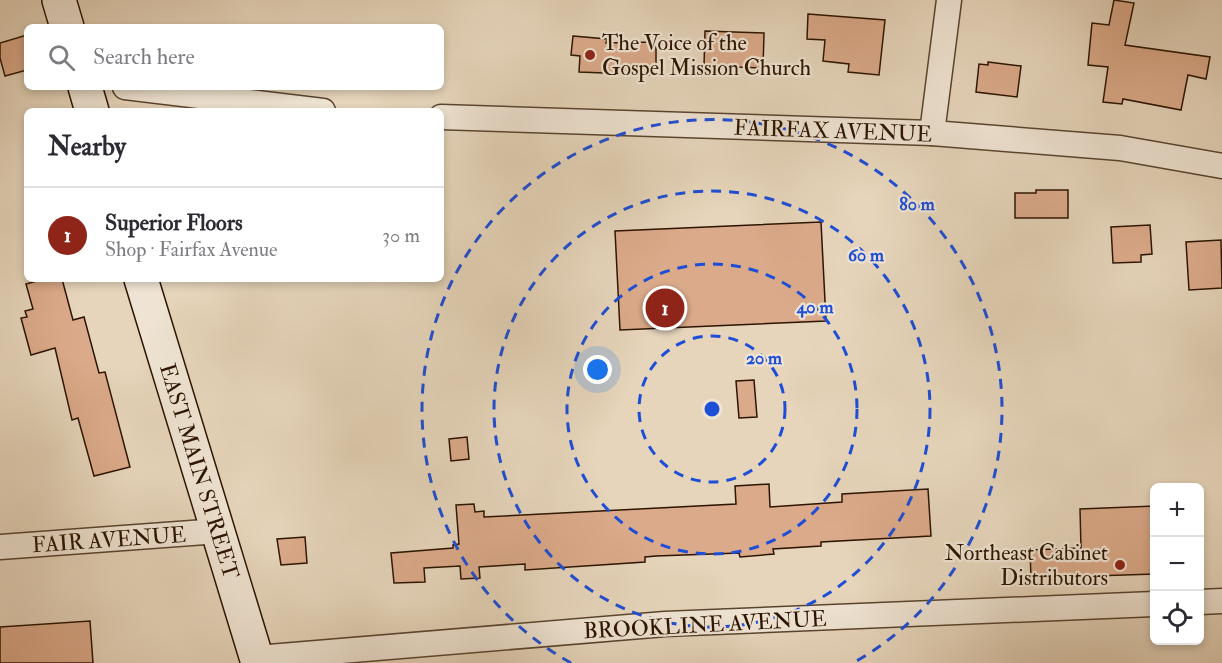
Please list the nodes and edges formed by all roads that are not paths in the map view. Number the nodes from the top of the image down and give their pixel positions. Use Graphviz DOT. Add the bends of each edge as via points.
graph roads {
  1 [pos="59,0"];
  2 [pos="949,0"];
  3 [pos="66,24"];
  4 [pos="85,90"];
  5 [pos="150,90"];
  6 [pos="91,108"];
  7 [pos="298,108"];
  8 [pos="444,117"];
  9 [pos="932,133"];
  10 [pos="1222,166"];
  11 [pos="142,282"];
  12 [pos="219,531"];
  13 [pos="0,546"];
  14 [pos="1222,601"];
  15 [pos="1204,602"];
  16 [pos="1150,604"];
  17 [pos="258,660"];
  1 -- 3 [label="main road"];
  2 -- 9 [label="street"];
  4 -- 6 [label="main road"];
  5 -- 7 [label="street"];
  8 -- 9 [label="street, FAIRFAX AVENUE"];
  9 -- 10 [label="street, FAIRFAX AVENUE" via="1120,148"];
  11 -- 12 [label="main road, EAST MAIN STREET"];
  12 -- 13 [label="street, FAIR AVENUE"];
  12 -- 17 [label="main road, EAST MAIN STREET"];
  14 -- 15 [label="street"];
  16 -- 17 [label="street, BROOKLINE AVENUE" via="666,624"];
}
